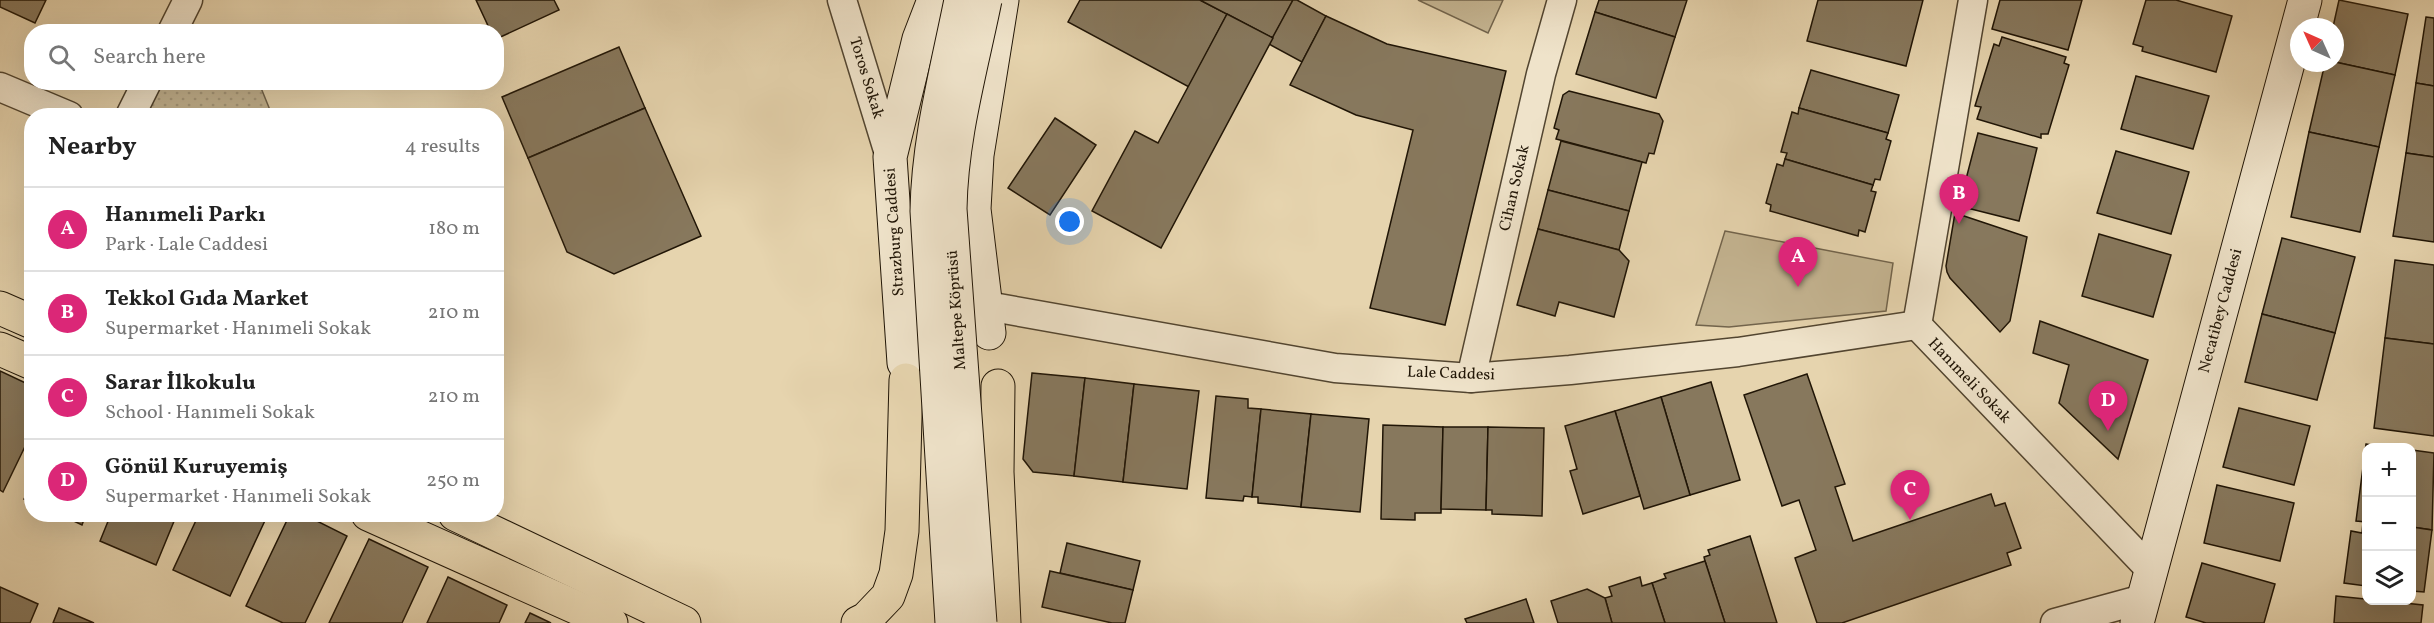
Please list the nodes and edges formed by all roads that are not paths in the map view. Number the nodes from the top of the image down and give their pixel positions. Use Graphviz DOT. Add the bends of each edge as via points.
graph roads {
  1 [pos="188,0"];
  2 [pos="842,0"];
  3 [pos="934,0"];
  4 [pos="961,0"];
  5 [pos="985,0"];
  6 [pos="1002,0"];
  7 [pos="1562,0"];
  8 [pos="1973,0"];
  9 [pos="2305,0"];
  10 [pos="176,24"];
  11 [pos="0,87"];
  12 [pos="143,90"];
  13 [pos="50,108"];
  14 [pos="134,108"];
  15 [pos="891,157"];
  16 [pos="988,319"];
  17 [pos="1917,325"];
  18 [pos="0,349"];
  19 [pos="24,360"];
  20 [pos="905,371"];
  21 [pos="1471,378"];
  22 [pos="998,386"];
  23 [pos="386,522"];
  24 [pos="472,522"];
  25 [pos="2144,597"];
  26 [pos="611,623"];
  27 [pos="684,623"];
  28 [pos="858,623"];
  29 [pos="952,623"];
  30 [pos="980,623"];
  31 [pos="1004,623"];
  32 [pos="2055,623"];
  1 -- 10 [label="street"];
  2 -- 15 [label="street, Toros Sokak"];
  3 -- 15 [label="main road, Strazburg Caddesi" via="919,39"];
  4 -- 29 [label="main road, Maltepe Köprüsü, bridge" via="927,178"];
  5 -- 30 [label="main road, Maltepe Köprüsü, bridge" via="950,179"];
  6 -- 16 [label="main road" via="977,155 974,209"];
  7 -- 21 [label="street, Cihan Sokak" via="1541,74"];
  8 -- 17 [label="street, Hanımeli Sokak"];
  9 -- 25 [label="main road, Necatibey Caddesi"];
  11 -- 13 [label="street"];
  12 -- 14 [label="street"];
  15 -- 20 [label="main road, Strazburg Caddesi"];
  16 -- 20 [label="main road" via="976,323 945,318 930,323 908,347"];
  16 -- 21 [label="street, Lale Caddesi" via="1335,368"];
  16 -- 22 [label="main road" via="1002,358"];
  17 -- 21 [label="street, Lale Caddesi" via="1727,353"];
  17 -- 25 [label="street, Hanımeli Sokak"];
  18 -- 19 [label="main road"];
  20 -- 22 [label="main road" via="912,394 922,405 950,416 979,408"];
  20 -- 28 [label="main road" via="902,531 896,574 888,596"];
  22 -- 31 [label="main road" via="997,472"];
  23 -- 26 [label="main road"];
  24 -- 27 [label="main road"];
  25 -- 32 [label="street"];
}
